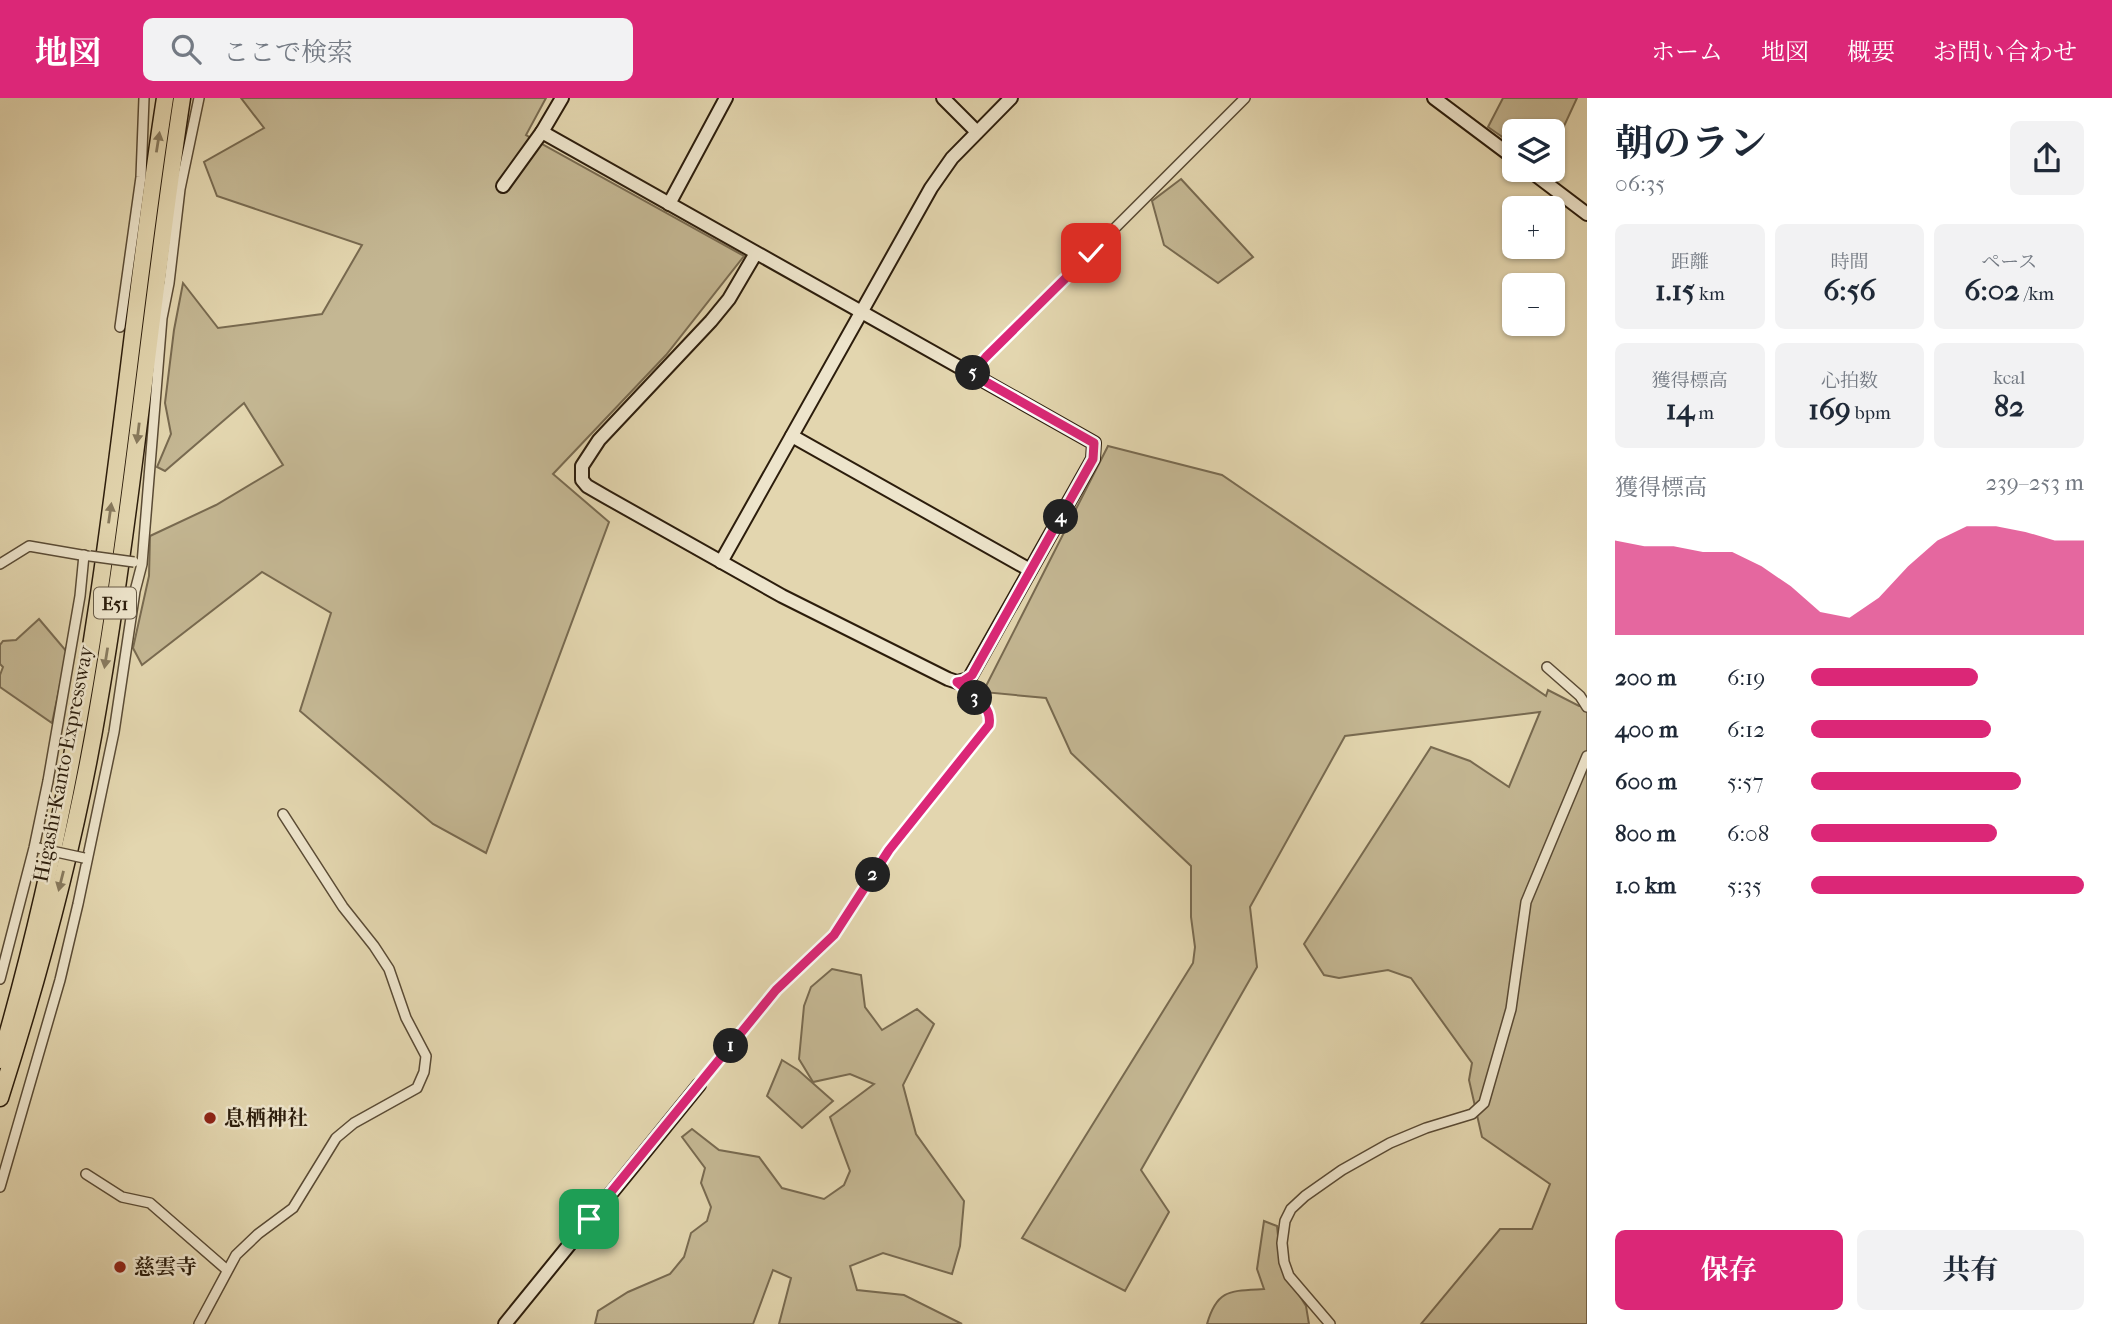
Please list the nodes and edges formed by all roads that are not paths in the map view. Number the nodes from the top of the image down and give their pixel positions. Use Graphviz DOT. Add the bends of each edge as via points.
graph roads {
  1 [pos="144,98"];
  2 [pos="164,98"];
  3 [pos="562,98"];
  4 [pos="726,98"];
  5 [pos="943,98"];
  6 [pos="1011,98"];
  7 [pos="1245,98"];
  8 [pos="1434,98"];
  9 [pos="192,99"];
  10 [pos="542,132"];
  11 [pos="977,132"];
  12 [pos="1502,149"];
  13 [pos="1544,182"];
  14 [pos="503,186"];
  15 [pos="669,204"];
  16 [pos="1587,215"];
  17 [pos="756,253"];
  18 [pos="862,312"];
  19 [pos="120,327"];
  20 [pos="972,374"];
  21 [pos="792,436"];
  22 [pos="87,556"];
  23 [pos="721,562"];
  24 [pos="138,563"];
  25 [pos="0,564"];
  26 [pos="1030,570"];
  27 [pos="1547,667"];
  28 [pos="957,682"];
  29 [pos="1587,706"];
  30 [pos="1587,756"];
  31 [pos="283,814"];
  32 [pos="36,848"];
  33 [pos="86,859"];
  34 [pos="0,979"];
  35 [pos="0,1060"];
  36 [pos="699,1085"];
  37 [pos="0,1098"];
  38 [pos="86,1174"];
  39 [pos="0,1187"];
  40 [pos="227,1270"];
  41 [pos="199,1324"];
  42 [pos="505,1324"];
  43 [pos="1330,1324"];
  1 -- 19 [label="street" via="141,177"];
  35 -- 2 [label="highway, Higashi-Kanto Expressway / E51, one-way" via="49,868 79,719"];
  3 -- 10 [label="street"];
  4 -- 15 [label="street"];
  5 -- 11 [label="street"];
  6 -- 11 [label="street"];
  7 -- 20 [label="street"];
  8 -- 12 [label="street"];
  9 -- 24 [label="street" via="162,318"];
  9 -- 37 [label="highway, Higashi-Kanto Expressway / E51, one-way" via="98,708 64,871"];
  10 -- 14 [label="street"];
  10 -- 15 [label="street"];
  11 -- 18 [label="street" via="930,188"];
  13 -- 16 [label="street"];
  15 -- 17 [label="street"];
  17 -- 18 [label="street"];
  17 -- 23 [label="street" via="711,321 599,440 580,473 587,486"];
  18 -- 20 [label="street"];
  18 -- 21 [label="street"];
  20 -- 26 [label="street" via="1094,443 1093,459"];
  21 -- 23 [label="street"];
  21 -- 26 [label="street"];
  22 -- 24 [label="street, bridge"];
  22 -- 25 [label="street" via="29,546"];
  22 -- 32 [label="street"];
  23 -- 28 [label="street"];
  24 -- 33 [label="street" via="114,732"];
  26 -- 28 [label="street" via="972,675"];
  27 -- 29 [label="street"];
  28 -- 36 [label="street" via="985,705 989,725 889,850 834,935 776,990"];
  30 -- 43 [label="street" via="1526,902 1511,1009 1484,1103 1472,1114 1390,1143 1342,1170 1305,1196 1285,1221 1282,1243 1289,1276"];
  31 -- 40 [label="street" via="389,969 426,1064 417,1088 354,1123 337,1138 300,1201 247,1243"];
  32 -- 33 [label="street, bridge"];
  32 -- 34 [label="street"];
  33 -- 39 [label="street" via="60,980"];
  36 -- 42 [label="street"];
  38 -- 40 [label="street" via="122,1197 150,1203"];
  40 -- 41 [label="street"];
}
